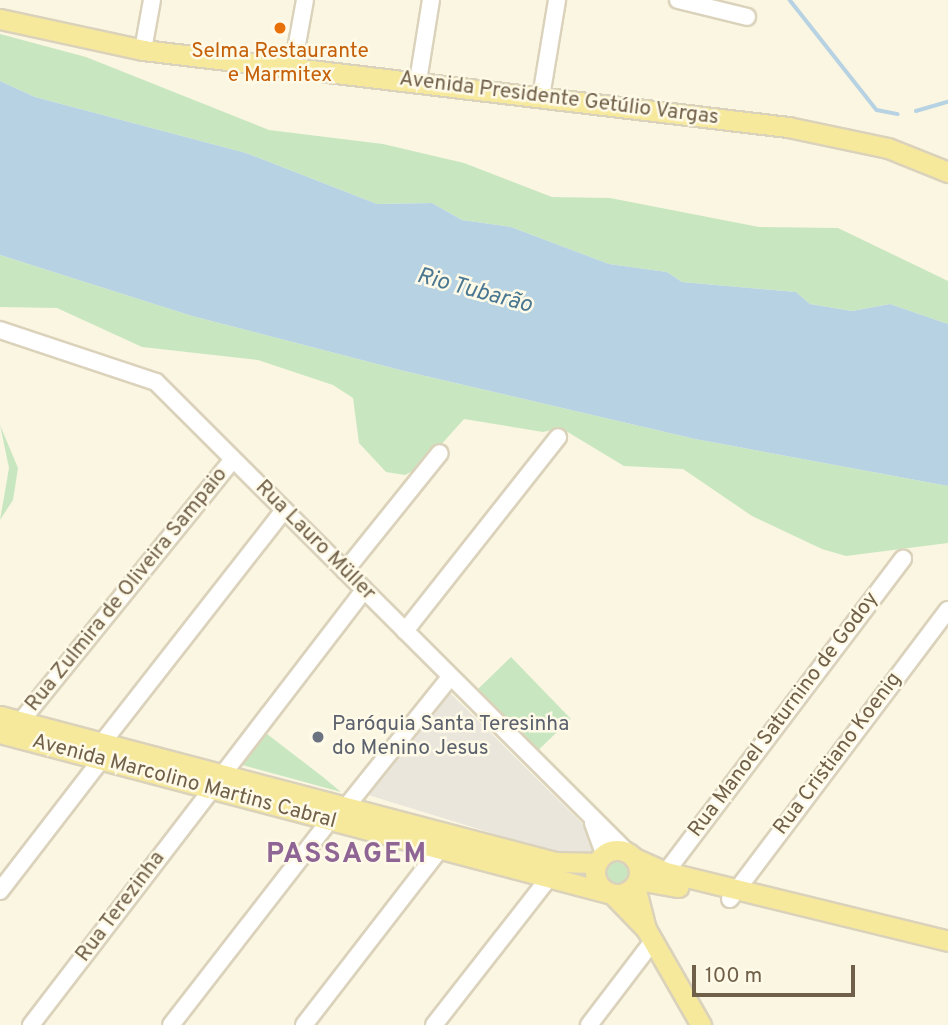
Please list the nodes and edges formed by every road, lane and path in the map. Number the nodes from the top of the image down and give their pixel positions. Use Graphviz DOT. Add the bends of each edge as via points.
graph roads {
  1 [pos="152,0"];
  2 [pos="305,0"];
  3 [pos="431,0"];
  4 [pos="556,0"];
  5 [pos="678,0"];
  6 [pos="747,17"];
  7 [pos="0,19"];
  8 [pos="143,50"];
  9 [pos="293,66"];
  10 [pos="418,81"];
  11 [pos="541,97"];
  12 [pos="948,172"];
  13 [pos="0,330"];
  14 [pos="558,437"];
  15 [pos="440,453"];
  16 [pos="233,459"];
  17 [pos="284,510"];
  18 [pos="903,559"];
  19 [pos="345,571"];
  20 [pos="364,590"];
  21 [pos="948,610"];
  22 [pos="405,631"];
  23 [pos="450,677"];
  24 [pos="0,716"];
  25 [pos="21,721"];
  26 [pos="0,733"];
  27 [pos="102,751"];
  28 [pos="217,782"];
  29 [pos="346,807"];
  30 [pos="591,818"];
  31 [pos="330,820"];
  32 [pos="440,849"];
  33 [pos="631,855"];
  34 [pos="600,859"];
  35 [pos="666,872"];
  36 [pos="549,878"];
  37 [pos="636,883"];
  38 [pos="0,891"];
  39 [pos="612,894"];
  40 [pos="732,894"];
  41 [pos="649,935"];
  42 [pos="944,942"];
  43 [pos="31,1025"];
  44 [pos="171,1025"];
  45 [pos="304,1025"];
  46 [pos="435,1025"];
  47 [pos="589,1025"];
  48 [pos="701,1025"];
  1 -- 8 [label="street"];
  2 -- 9 [label="street"];
  3 -- 10 [label="street"];
  4 -- 11 [label="street"];
  5 -- 6 [label="street"];
  7 -- 8 [label="main road, Avenida Presidente Getúlio Vargas"];
  8 -- 9 [label="main road, Avenida Presidente Getúlio Vargas"];
  9 -- 10 [label="main road, Avenida Presidente Getúlio Vargas"];
  10 -- 11 [label="main road, Avenida Presidente Getúlio Vargas"];
  11 -- 12 [label="main road, Avenida Presidente Getúlio Vargas" via="825,133"];
  13 -- 16 [label="street, Rua Lauro Müller" via="145,375"];
  14 -- 22 [label="street"];
  15 -- 19 [label="street"];
  16 -- 17 [label="street, Rua Lauro Müller"];
  16 -- 25 [label="street, Rua Zulmira de Oliveira Sampaio"];
  17 -- 19 [label="street, Rua Lauro Müller"];
  17 -- 27 [label="street"];
  18 -- 35 [label="street, Rua Manoel Saturnino de Godoy"];
  19 -- 20 [label="street, Rua Lauro Müller"];
  20 -- 22 [label="street, Rua Lauro Müller"];
  20 -- 28 [label="street, Rua Terezinha"];
  21 -- 40 [label="street, Rua Cristiano Koenig"];
  22 -- 23 [label="street, Rua Lauro Müller"];
  23 -- 29 [label="street"];
  23 -- 30 [label="street, Rua Lauro Müller"];
  24 -- 25 [label="main road, Avenida Marcolino Martins Cabral"];
  25 -- 27 [label="main road, Avenida Marcolino Martins Cabral"];
  26 -- 27 [label="main road, Avenida Marcolino Martins Cabral"];
  27 -- 28 [label="main road, Avenida Marcolino Martins Cabral"];
  27 -- 38 [label="street"];
  28 -- 29 [label="main road, Avenida Marcolino Martins Cabral"];
  28 -- 31 [label="main road, Avenida Marcolino Martins Cabral"];
  28 -- 43 [label="street, Rua Terezinha"];
  29 -- 34 [label="main road, Avenida Marcolino Martins Cabral" via="555,862"];
  30 -- 33 [label="street, Rua Lauro Müller"];
  30 -- 34 [label="street, Rua Lauro Müller"];
  31 -- 32 [label="main road, Avenida Marcolino Martins Cabral"];
  31 -- 44 [label="street"];
  32 -- 36 [label="main road, Avenida Marcolino Martins Cabral"];
  32 -- 45 [label="street"];
  33 -- 34 [label="main road, Avenida Marcolino Martins Cabral"];
  33 -- 35 [label="main road"];
  33 -- 37 [label="main road"];
  34 -- 39 [label="main road" via="596,879"];
  35 -- 40 [label="main road"];
  36 -- 39 [label="main road, Avenida Marcolino Martins Cabral"];
  36 -- 46 [label="street"];
  37 -- 39 [label="main road"];
  37 -- 40 [label="main road"];
  37 -- 41 [label="main road"];
  39 -- 41 [label="main road"];
  40 -- 42 [label="main road"];
  41 -- 47 [label="street"];
  41 -- 48 [label="main road"];
}
